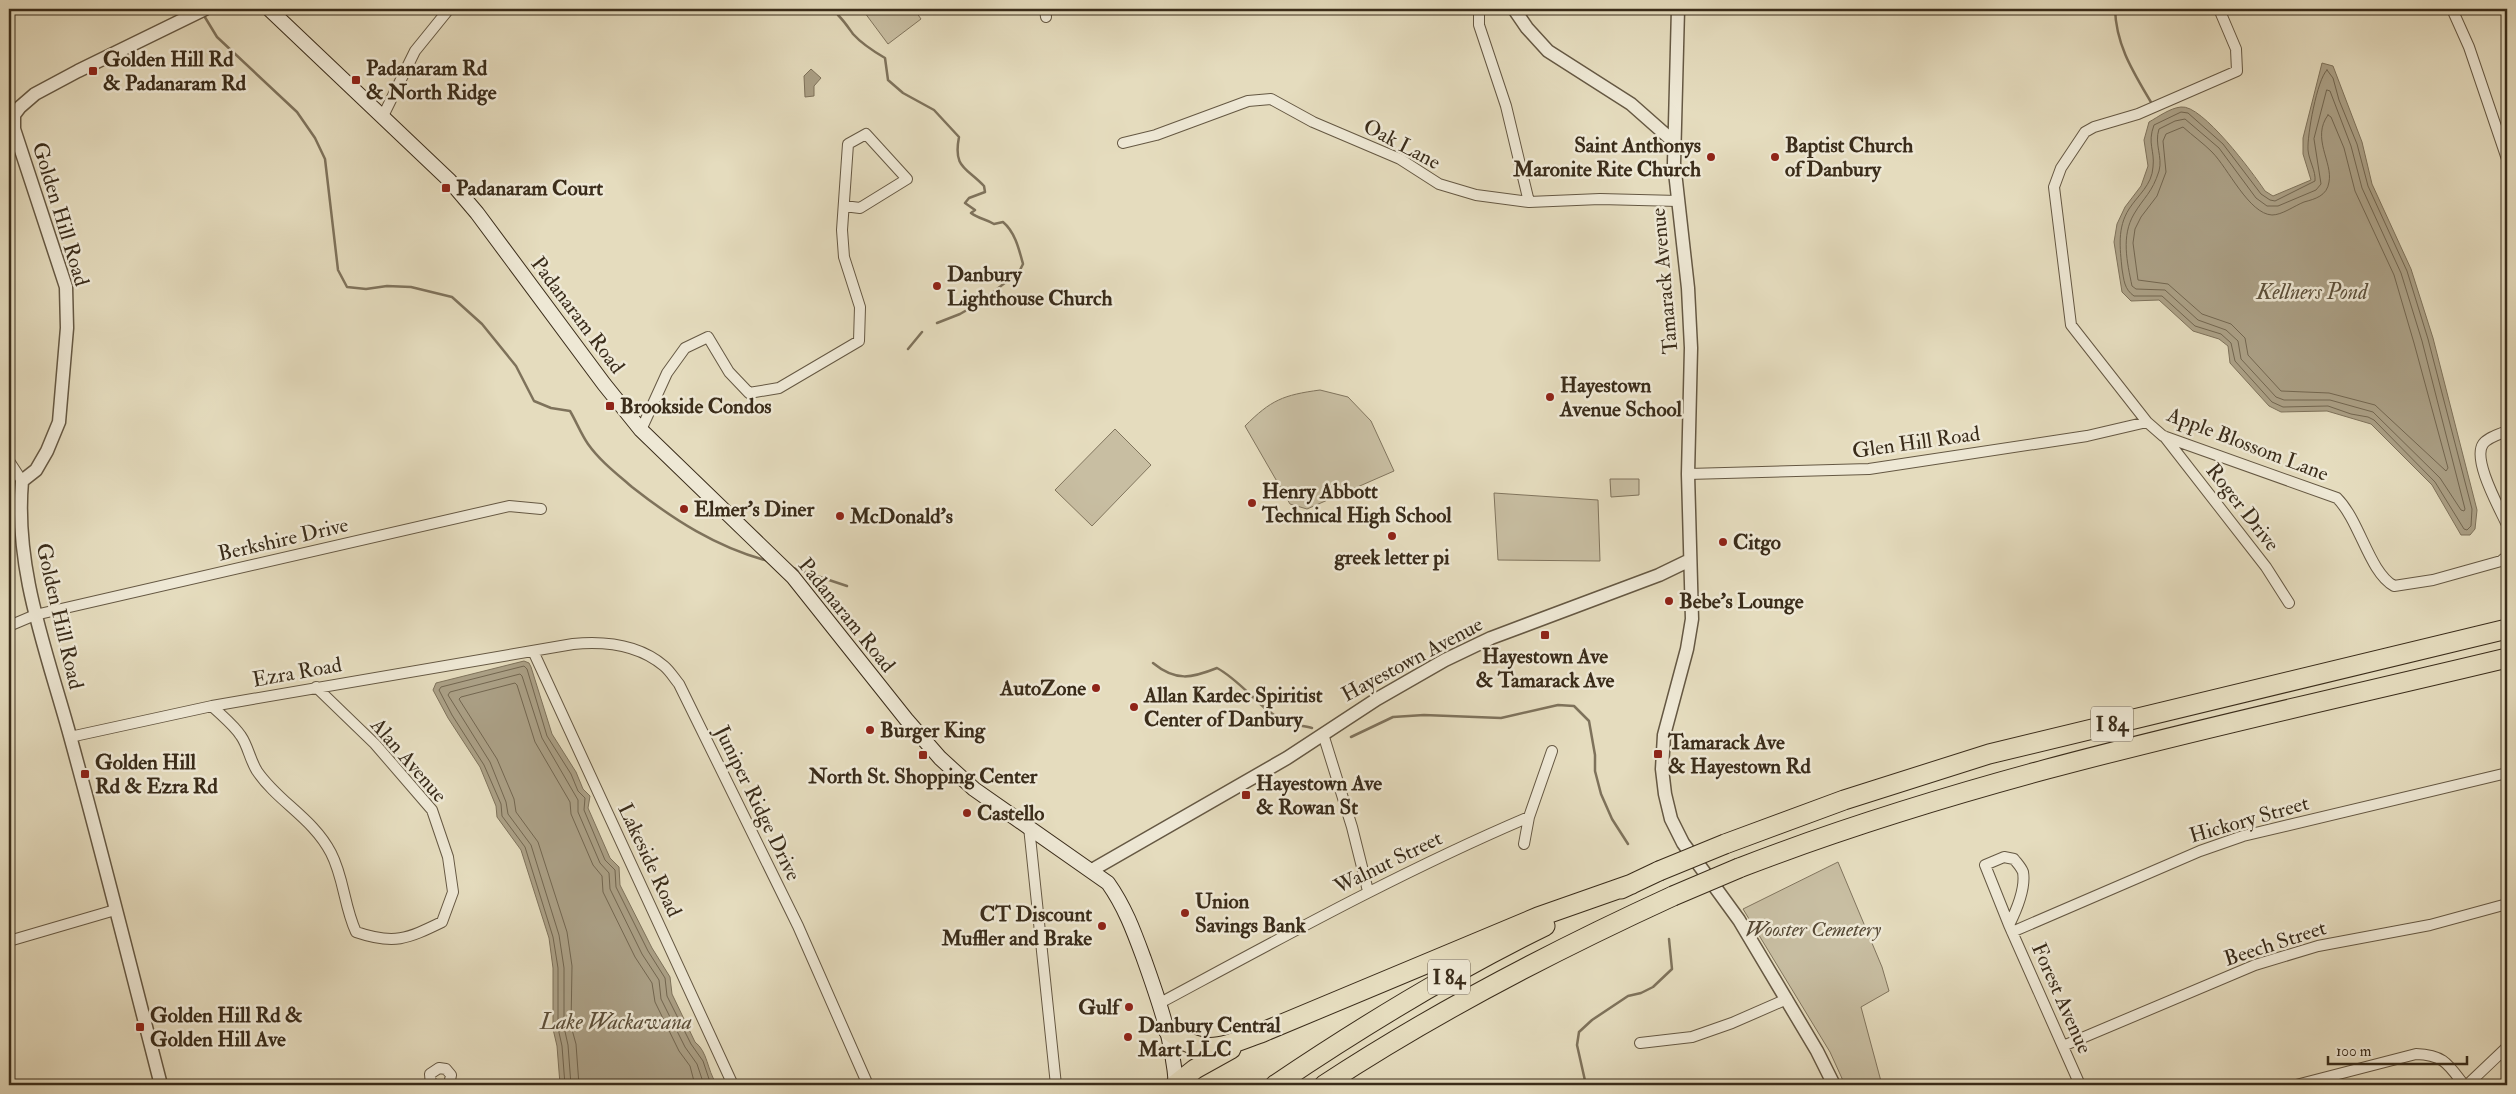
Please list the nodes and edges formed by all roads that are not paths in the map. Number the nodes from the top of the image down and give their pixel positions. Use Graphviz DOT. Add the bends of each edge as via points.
graph roads {
  1 [pos="205,9"];
  2 [pos="269,9"];
  3 [pos="449,9"];
  4 [pos="1479,9"];
  5 [pos="1514,9"];
  6 [pos="1678,9"];
  7 [pos="2220,9"];
  8 [pos="2452,9"];
  9 [pos="11,115"];
  10 [pos="383,116"];
  11 [pos="1674,142"];
  12 [pos="1124,143"];
  13 [pos="2507,159"];
  14 [pos="1678,201"];
  15 [pos="1529,202"];
  16 [pos="844,206"];
  17 [pos="2147,422"];
  18 [pos="641,430"];
  19 [pos="2507,431"];
  20 [pos="2164,436"];
  21 [pos="9,461"];
  22 [pos="1688,474"];
  23 [pos="22,481"];
  24 [pos="541,509"];
  25 [pos="2507,525"];
  26 [pos="2507,556"];
  27 [pos="1690,560"];
  28 [pos="2290,603"];
  29 [pos="34,615"];
  30 [pos="9,626"];
  31 [pos="2507,629"];
  32 [pos="533,651"];
  33 [pos="2507,658"];
  34 [pos="316,687"];
  35 [pos="212,706"];
  36 [pos="1323,734"];
  37 [pos="70,737"];
  38 [pos="1552,751"];
  39 [pos="2507,773"];
  40 [pos="1529,817"];
  41 [pos="1029,827"];
  42 [pos="1524,844"];
  43 [pos="1092,870"];
  44 [pos="1632,884"];
  45 [pos="1368,891"];
  46 [pos="2507,904"];
  47 [pos="115,910"];
  48 [pos="2010,928"];
  49 [pos="9,941"];
  50 [pos="1542,959"];
  51 [pos="1787,999"];
  52 [pos="1160,1003"];
  53 [pos="1168,1030"];
  54 [pos="1263,1032"];
  55 [pos="1640,1043"];
  56 [pos="2063,1046"];
  57 [pos="2507,1047"];
  58 [pos="161,1085"];
  59 [pos="431,1085"];
  60 [pos="449,1085"];
  61 [pos="733,1085"];
  62 [pos="868,1085"];
  63 [pos="1056,1085"];
  64 [pos="1176,1085"];
  65 [pos="1275,1085"];
  66 [pos="1324,1085"];
  67 [pos="1349,1085"];
  68 [pos="1834,1085"];
  69 [pos="2080,1085"];
  70 [pos="2296,1085"];
  71 [pos="2466,1085"];
  1 -- 9 [label="street, Golden Hill Road" via="35,94"];
  2 -- 10 [label="main road, Padanaram Road"];
  3 -- 10 [label="street" via="414,51"];
  4 -- 15 [label="street" via="1479,25 1506,106"];
  5 -- 11 [label="street" via="1548,51 1631,104"];
  6 -- 11 [label="street, Tamarack Avenue"];
  7 -- 17 [label="street, Apple Blossom Lane" via="2236,49 2236,71 2138,114 2085,132 2061,168 2054,187 2071,324"];
  8 -- 13 [label="street" via="2469,47"];
  9 -- 23 [label="street, Golden Hill Road" via="66,287 67,328 59,422 36,470"];
  10 -- 18 [label="main road, Padanaram Road" via="449,180 477,213"];
  11 -- 14 [label="street, Tamarack Avenue"];
  12 -- 15 [label="street, Oak Lane" via="1248,101 1271,99 1313,122 1400,159 1439,184 1484,196"];
  14 -- 15 [label="street, Oak Lane" via="1600,199"];
  14 -- 22 [label="street, Tamarack Avenue" via="1691,348"];
  16 -- 16 [label="street" via="848,144 866,134 907,179 860,208"];
  16 -- 18 [label="street" via="844,257 860,308 859,341 778,388 749,393 729,372 708,337 685,348 667,373"];
  17 -- 20 [label="street, Apple Blossom Lane"];
  17 -- 22 [label="street, Glen Hill Road" via="2087,436 1869,469"];
  18 -- 41 [label="main road, Padanaram Road" via="788,572 940,758 974,789"];
  19 -- 25 [label="street" via="2483,444 2481,462"];
  20 -- 26 [label="street, Apple Blossom Lane" via="2337,498 2347,508 2382,576 2394,586 2433,580 2501,561"];
  20 -- 28 [label="street, Roger Drive" via="2266,567"];
  21 -- 23 [label="street"];
  22 -- 27 [label="street, Tamarack Avenue"];
  23 -- 29 [label="street, Golden Hill Road" via="19,510 21,542"];
  24 -- 29 [label="street, Berkshire Drive" via="509,506"];
  27 -- 36 [label="street, Hayestown Avenue" via="1461,652 1376,699"];
  27 -- 51 [label="street, Tamarack Avenue" via="1691,626 1664,735 1662,769 1665,794 1671,818 1683,843 1739,920"];
  29 -- 30 [label="street, Berkshire Drive"];
  29 -- 37 [label="street, Golden Hill Road"];
  31 -- 44 [label="highway, I 84, bridge" via="1989,754 1844,800 1724,844"];
  32 -- 34 [label="street, Ezra Road"];
  32 -- 61 [label="street, Lakeside Road"];
  32 -- 62 [label="street, Juniper Ridge Drive" via="593,642 625,646 664,666 679,684 798,926"];
  33 -- 50 [label="highway, I 84, bridge" via="1995,782 1898,811 1739,868"];
  34 -- 35 [label="street, Ezra Road"];
  34 -- 35 [label="street, Alan Avenue" via="375,744 432,810 448,857 453,892 442,922 410,938 380,940 356,932 347,914 340,872 330,851 314,826 276,794 256,770 241,736"];
  35 -- 37 [label="street, Ezra Road"];
  36 -- 43 [label="street, Hayestown Avenue"];
  36 -- 45 [label="street"];
  37 -- 47 [label="street, Golden Hill Road"];
  38 -- 40 [label="street"];
  39 -- 48 [label="street, Hickory Street" via="2243,836"];
  40 -- 42 [label="street"];
  40 -- 45 [label="street, Walnut Street"];
  41 -- 43 [label="main road, Padanaram Road"];
  41 -- 63 [label="street"];
  43 -- 52 [label="main road, Padanaram Road" via="1108,883 1122,902"];
  44 -- 54 [label="highway" via="1538,917"];
  44 -- 65 [label="highway, I 84" via="1528,934 1441,982 1362,1028"];
  45 -- 52 [label="street, Walnut Street"];
  46 -- 56 [label="street, Beech Street" via="2430,925 2318,946 2255,965"];
  47 -- 49 [label="street"];
  47 -- 58 [label="street, Golden Hill Road"];
  48 -- 48 [label="street, Forest Avenue" via="2023,882 2022,870 2014,859 2004,857 1985,865"];
  48 -- 56 [label="street, Forest Avenue"];
  50 -- 66 [label="highway, I 84" via="1412,1031"];
  50 -- 67 [label="highway"];
  51 -- 55 [label="street" via="1692,1037"];
  51 -- 68 [label="street, Tamarack Avenue"];
  52 -- 53 [label="main road, Padanaram Road"];
  53 -- 54 [label="highway" via="1185,1043 1201,1048 1225,1045"];
  53 -- 64 [label="main road, Padanaram Road"];
  54 -- 64 [label="highway" via="1195,1069"];
  56 -- 69 [label="street, Forest Avenue"];
  57 -- 71 [label="street"];
  59 -- 60 [label="street" via="430,1074 439,1068 446,1069 451,1075"];
  70 -- 71 [label="street" via="2416,1054 2434,1055 2448,1062"];
}
